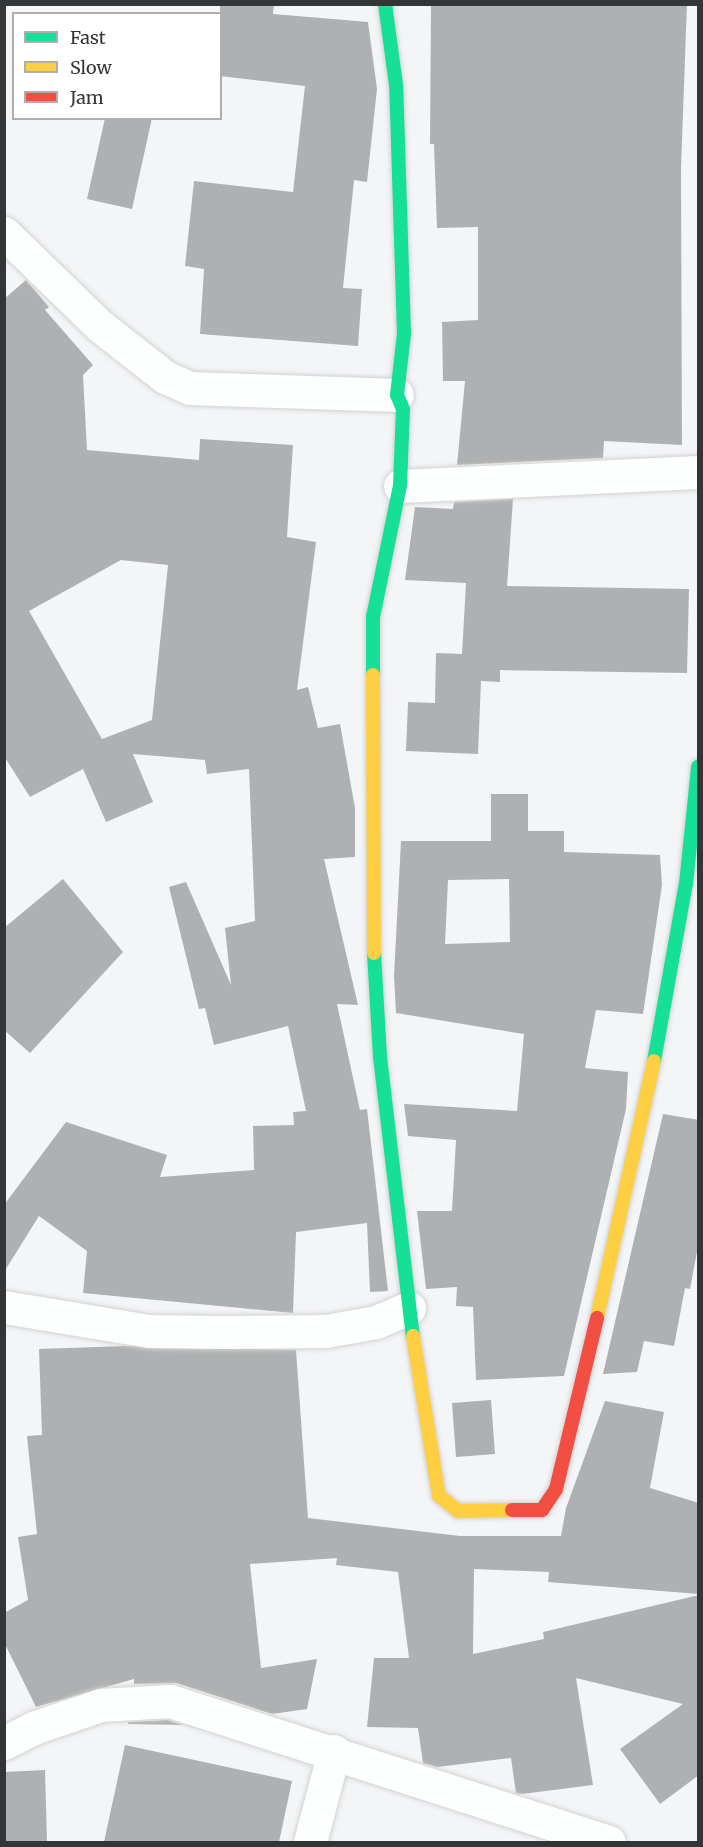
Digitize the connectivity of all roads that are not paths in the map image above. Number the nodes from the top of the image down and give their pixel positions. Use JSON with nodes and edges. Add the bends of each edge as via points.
{"nodes":[{"id":1,"x":385,"y":4,"type":"edge"},
{"id":2,"x":4,"y":233,"type":"edge"},
{"id":3,"x":397,"y":395,"type":"junction"},
{"id":4,"x":699,"y":472,"type":"edge"},
{"id":5,"x":400,"y":486,"type":"junction"},
{"id":6,"x":699,"y":767,"type":"edge"},
{"id":7,"x":4,"y":1307,"type":"edge"},
{"id":8,"x":409,"y":1308,"type":"junction"},
{"id":9,"x":4,"y":1743,"type":"edge"},
{"id":10,"x":334,"y":1751,"type":"junction"},
{"id":11,"x":310,"y":1842,"type":"edge"},
{"id":12,"x":609,"y":1842,"type":"edge"}],
"edges":[{"from":1,"to":3,"type":"street","via":[[396,85],[404,334]]},
{"from":2,"to":3,"type":"street","via":[[100,326],[165,377],[190,388]]},
{"from":3,"to":5,"type":"street","via":[[403,409]]},
{"from":4,"to":5,"type":"street"},
{"from":5,"to":8,"type":"street","via":[[373,617],[374,944],[380,1058]]},
{"from":6,"to":8,"type":"street","via":[[686,884],[639,1143],[564,1464],[550,1502],[542,1510],[458,1511],[439,1496]]},
{"from":7,"to":8,"type":"street","via":[[149,1331],[222,1332],[326,1331],[376,1322]]},
{"from":9,"to":10,"type":"street","via":[[33,1728],[101,1705],[170,1701]]},
{"from":10,"to":11,"type":"street"},
{"from":10,"to":12,"type":"street","via":[[531,1820]]}]}
